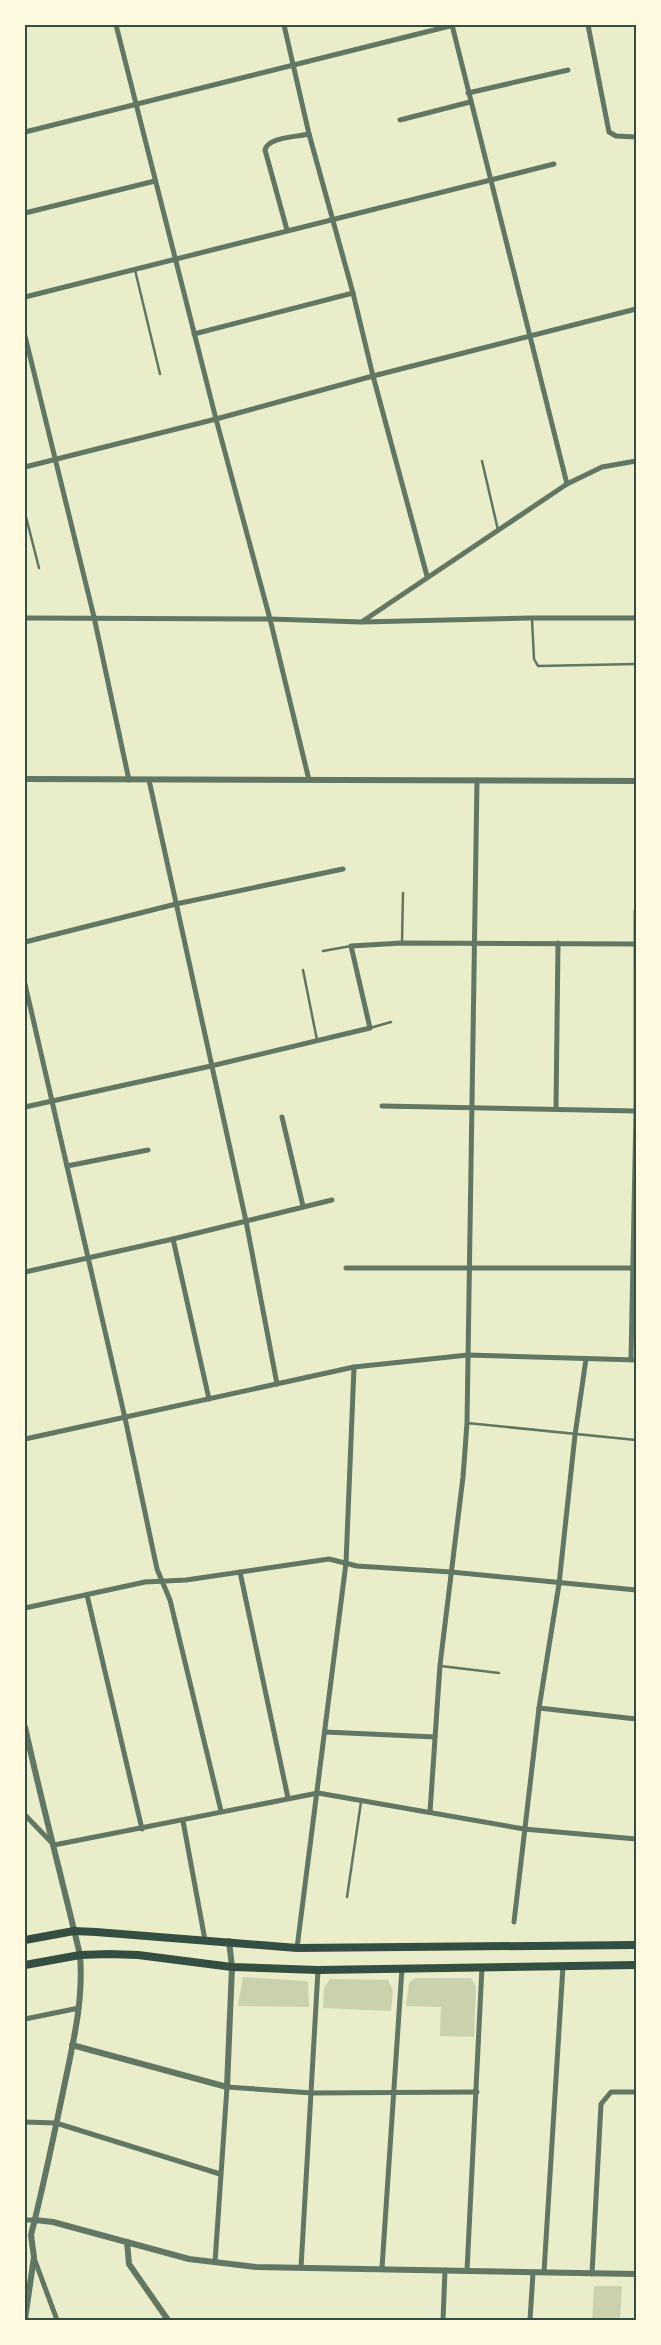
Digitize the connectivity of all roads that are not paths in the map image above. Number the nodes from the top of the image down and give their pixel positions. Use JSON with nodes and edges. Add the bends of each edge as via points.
{"nodes":[{"id":1,"x":116,"y":25,"type":"edge"},
{"id":2,"x":284,"y":25,"type":"edge"},
{"id":3,"x":453,"y":25,"type":"edge"},
{"id":4,"x":588,"y":25,"type":"edge"},
{"id":5,"x":294,"y":65,"type":"junction"},
{"id":6,"x":568,"y":70,"type":"dead end"},
{"id":7,"x":468,"y":93,"type":"junction"},
{"id":8,"x":470,"y":102,"type":"junction"},
{"id":9,"x":136,"y":104,"type":"junction"},
{"id":10,"x":400,"y":120,"type":"dead end"},
{"id":11,"x":25,"y":132,"type":"edge"},
{"id":12,"x":309,"y":134,"type":"junction"},
{"id":13,"x":636,"y":137,"type":"edge"},
{"id":14,"x":554,"y":164,"type":"dead end"},
{"id":15,"x":490,"y":179,"type":"junction"},
{"id":16,"x":155,"y":181,"type":"junction"},
{"id":17,"x":25,"y":213,"type":"edge"},
{"id":18,"x":333,"y":219,"type":"junction"},
{"id":19,"x":287,"y":230,"type":"junction"},
{"id":20,"x":175,"y":258,"type":"junction"},
{"id":21,"x":135,"y":269,"type":"junction"},
{"id":22,"x":354,"y":293,"type":"junction"},
{"id":23,"x":25,"y":297,"type":"edge"},
{"id":24,"x":636,"y":309,"type":"edge"},
{"id":25,"x":194,"y":334,"type":"junction"},
{"id":26,"x":25,"y":336,"type":"edge"},
{"id":27,"x":529,"y":337,"type":"junction"},
{"id":28,"x":160,"y":374,"type":"dead end"},
{"id":29,"x":373,"y":376,"type":"junction"},
{"id":30,"x":216,"y":420,"type":"junction"},
{"id":31,"x":56,"y":459,"type":"junction"},
{"id":32,"x":482,"y":461,"type":"dead end"},
{"id":33,"x":636,"y":461,"type":"edge"},
{"id":34,"x":25,"y":467,"type":"edge"},
{"id":35,"x":567,"y":484,"type":"junction"},
{"id":36,"x":25,"y":513,"type":"edge"},
{"id":37,"x":498,"y":531,"type":"junction"},
{"id":38,"x":39,"y":568,"type":"dead end"},
{"id":39,"x":427,"y":576,"type":"junction"},
{"id":40,"x":25,"y":618,"type":"edge"},
{"id":41,"x":94,"y":618,"type":"junction"},
{"id":42,"x":532,"y":618,"type":"junction"},
{"id":43,"x":636,"y":618,"type":"edge"},
{"id":44,"x":270,"y":619,"type":"junction"},
{"id":45,"x":362,"y":622,"type":"junction"},
{"id":46,"x":636,"y":664,"type":"edge"},
{"id":47,"x":25,"y":779,"type":"edge"},
{"id":48,"x":129,"y":780,"type":"junction"},
{"id":49,"x":149,"y":780,"type":"junction"},
{"id":50,"x":310,"y":780,"type":"junction"},
{"id":51,"x":478,"y":780,"type":"junction"},
{"id":52,"x":636,"y":781,"type":"edge"},
{"id":53,"x":343,"y":869,"type":"dead end"},
{"id":54,"x":403,"y":893,"type":"dead end"},
{"id":55,"x":176,"y":904,"type":"junction"},
{"id":56,"x":636,"y":911,"type":"edge"},
{"id":57,"x":25,"y":942,"type":"edge"},
{"id":58,"x":402,"y":943,"type":"junction"},
{"id":59,"x":558,"y":943,"type":"junction"},
{"id":60,"x":474,"y":944,"type":"junction"},
{"id":61,"x":636,"y":944,"type":"edge"},
{"id":62,"x":351,"y":946,"type":"junction"},
{"id":63,"x":323,"y":951,"type":"dead end"},
{"id":64,"x":303,"y":970,"type":"dead end"},
{"id":65,"x":25,"y":984,"type":"edge"},
{"id":66,"x":391,"y":1022,"type":"dead end"},
{"id":67,"x":370,"y":1028,"type":"junction"},
{"id":68,"x":317,"y":1041,"type":"junction"},
{"id":69,"x":211,"y":1066,"type":"junction"},
{"id":70,"x":53,"y":1100,"type":"junction"},
{"id":71,"x":382,"y":1106,"type":"dead end"},
{"id":72,"x":25,"y":1107,"type":"edge"},
{"id":73,"x":472,"y":1107,"type":"junction"},
{"id":74,"x":556,"y":1108,"type":"junction"},
{"id":75,"x":636,"y":1111,"type":"edge"},
{"id":76,"x":282,"y":1117,"type":"dead end"},
{"id":77,"x":148,"y":1150,"type":"dead end"},
{"id":78,"x":67,"y":1166,"type":"junction"},
{"id":79,"x":332,"y":1200,"type":"dead end"},
{"id":80,"x":304,"y":1206,"type":"junction"},
{"id":81,"x":246,"y":1222,"type":"junction"},
{"id":82,"x":173,"y":1239,"type":"junction"},
{"id":83,"x":87,"y":1258,"type":"junction"},
{"id":84,"x":346,"y":1268,"type":"dead end"},
{"id":85,"x":470,"y":1268,"type":"junction"},
{"id":86,"x":634,"y":1268,"type":"edge"},
{"id":87,"x":25,"y":1272,"type":"edge"},
{"id":88,"x":468,"y":1355,"type":"junction"},
{"id":89,"x":586,"y":1359,"type":"junction"},
{"id":90,"x":634,"y":1360,"type":"edge"},
{"id":91,"x":354,"y":1367,"type":"junction"},
{"id":92,"x":277,"y":1384,"type":"junction"},
{"id":93,"x":209,"y":1399,"type":"junction"},
{"id":94,"x":125,"y":1418,"type":"junction"},
{"id":95,"x":467,"y":1423,"type":"junction"},
{"id":96,"x":575,"y":1435,"type":"junction"},
{"id":97,"x":25,"y":1439,"type":"edge"},
{"id":98,"x":636,"y":1440,"type":"edge"},
{"id":99,"x":346,"y":1563,"type":"junction"},
{"id":100,"x":240,"y":1572,"type":"junction"},
{"id":101,"x":452,"y":1572,"type":"junction"},
{"id":102,"x":164,"y":1581,"type":"junction"},
{"id":103,"x":559,"y":1584,"type":"junction"},
{"id":104,"x":636,"y":1590,"type":"edge"},
{"id":105,"x":87,"y":1595,"type":"junction"},
{"id":106,"x":25,"y":1608,"type":"edge"},
{"id":107,"x":440,"y":1665,"type":"junction"},
{"id":108,"x":499,"y":1673,"type":"dead end"},
{"id":109,"x":539,"y":1708,"type":"junction"},
{"id":110,"x":636,"y":1718,"type":"edge"},
{"id":111,"x":25,"y":1727,"type":"edge"},
{"id":112,"x":325,"y":1732,"type":"junction"},
{"id":113,"x":435,"y":1737,"type":"junction"},
{"id":114,"x":318,"y":1794,"type":"junction"},
{"id":115,"x":288,"y":1798,"type":"junction"},
{"id":116,"x":361,"y":1802,"type":"junction"},
{"id":117,"x":221,"y":1811,"type":"junction"},
{"id":118,"x":430,"y":1812,"type":"junction"},
{"id":119,"x":25,"y":1816,"type":"edge"},
{"id":120,"x":183,"y":1821,"type":"junction"},
{"id":121,"x":142,"y":1829,"type":"junction"},
{"id":122,"x":524,"y":1829,"type":"junction"},
{"id":123,"x":636,"y":1839,"type":"edge"},
{"id":124,"x":54,"y":1846,"type":"junction"},
{"id":125,"x":347,"y":1896,"type":"dead end"},
{"id":126,"x":514,"y":1922,"type":"dead end"},
{"id":127,"x":74,"y":1931,"type":"junction"},
{"id":128,"x":25,"y":1940,"type":"edge"},
{"id":129,"x":205,"y":1940,"type":"junction"},
{"id":130,"x":229,"y":1941,"type":"junction"},
{"id":131,"x":636,"y":1945,"type":"edge"},
{"id":132,"x":297,"y":1948,"type":"junction"},
{"id":133,"x":80,"y":1955,"type":"junction"},
{"id":134,"x":25,"y":1965,"type":"edge"},
{"id":135,"x":636,"y":1965,"type":"edge"},
{"id":136,"x":563,"y":1966,"type":"junction"},
{"id":137,"x":232,"y":1967,"type":"junction"},
{"id":138,"x":482,"y":1967,"type":"junction"},
{"id":139,"x":402,"y":1968,"type":"junction"},
{"id":140,"x":318,"y":1970,"type":"junction"},
{"id":141,"x":79,"y":2008,"type":"junction"},
{"id":142,"x":25,"y":2019,"type":"edge"},
{"id":143,"x":72,"y":2045,"type":"junction"},
{"id":144,"x":227,"y":2088,"type":"junction"},
{"id":145,"x":477,"y":2092,"type":"junction"},
{"id":146,"x":636,"y":2092,"type":"edge"},
{"id":147,"x":312,"y":2093,"type":"junction"},
{"id":148,"x":394,"y":2093,"type":"junction"},
{"id":149,"x":25,"y":2122,"type":"edge"},
{"id":150,"x":56,"y":2123,"type":"junction"},
{"id":151,"x":220,"y":2174,"type":"junction"},
{"id":152,"x":25,"y":2220,"type":"edge"},
{"id":153,"x":35,"y":2220,"type":"junction"},
{"id":154,"x":127,"y":2242,"type":"junction"},
{"id":155,"x":34,"y":2258,"type":"junction"},
{"id":156,"x":215,"y":2262,"type":"junction"},
{"id":157,"x":301,"y":2268,"type":"junction"},
{"id":158,"x":382,"y":2268,"type":"junction"},
{"id":159,"x":446,"y":2270,"type":"junction"},
{"id":160,"x":466,"y":2271,"type":"junction"},
{"id":161,"x":544,"y":2272,"type":"junction"},
{"id":162,"x":533,"y":2273,"type":"junction"},
{"id":163,"x":592,"y":2274,"type":"junction"},
{"id":164,"x":636,"y":2274,"type":"edge"},
{"id":165,"x":25,"y":2319,"type":"edge"},
{"id":166,"x":57,"y":2320,"type":"edge"},
{"id":167,"x":168,"y":2320,"type":"edge"},
{"id":168,"x":443,"y":2320,"type":"edge"},
{"id":169,"x":530,"y":2320,"type":"edge"}],
"edges":[{"from":1,"to":9,"type":"street"},
{"from":2,"to":5,"type":"street"},
{"from":3,"to":5,"type":"street"},
{"from":3,"to":7,"type":"street"},
{"from":4,"to":13,"type":"street","via":[[609,132],[616,136]]},
{"from":5,"to":9,"type":"street"},
{"from":5,"to":12,"type":"street"},
{"from":6,"to":7,"type":"street"},
{"from":7,"to":8,"type":"street"},
{"from":8,"to":10,"type":"street"},
{"from":8,"to":15,"type":"street"},
{"from":9,"to":11,"type":"street"},
{"from":9,"to":16,"type":"street"},
{"from":12,"to":18,"type":"street"},
{"from":12,"to":19,"type":"street","via":[[272,142],[265,150]]},
{"from":14,"to":15,"type":"street"},
{"from":15,"to":18,"type":"street"},
{"from":15,"to":27,"type":"street"},
{"from":16,"to":17,"type":"street"},
{"from":16,"to":20,"type":"street"},
{"from":18,"to":19,"type":"street"},
{"from":18,"to":22,"type":"street"},
{"from":19,"to":20,"type":"street"},
{"from":20,"to":21,"type":"street"},
{"from":20,"to":25,"type":"street"},
{"from":21,"to":23,"type":"street"},
{"from":21,"to":28,"type":"lane"},
{"from":22,"to":25,"type":"street"},
{"from":22,"to":29,"type":"street"},
{"from":24,"to":27,"type":"street"},
{"from":25,"to":30,"type":"street"},
{"from":26,"to":31,"type":"street"},
{"from":27,"to":29,"type":"street"},
{"from":27,"to":35,"type":"street"},
{"from":29,"to":30,"type":"street"},
{"from":29,"to":39,"type":"street"},
{"from":30,"to":31,"type":"street"},
{"from":30,"to":44,"type":"street"},
{"from":31,"to":34,"type":"street"},
{"from":31,"to":41,"type":"street"},
{"from":32,"to":37,"type":"lane"},
{"from":33,"to":35,"type":"street","via":[[602,467]]},
{"from":35,"to":37,"type":"street"},
{"from":36,"to":38,"type":"lane"},
{"from":37,"to":39,"type":"street"},
{"from":39,"to":45,"type":"street"},
{"from":40,"to":41,"type":"street"},
{"from":41,"to":44,"type":"street"},
{"from":41,"to":48,"type":"street"},
{"from":42,"to":43,"type":"street"},
{"from":42,"to":45,"type":"street"},
{"from":42,"to":46,"type":"lane","via":[[534,659],[538,666]]},
{"from":44,"to":45,"type":"street"},
{"from":44,"to":50,"type":"street"},
{"from":47,"to":48,"type":"street"},
{"from":48,"to":49,"type":"street"},
{"from":49,"to":50,"type":"street"},
{"from":49,"to":55,"type":"street"},
{"from":50,"to":51,"type":"street"},
{"from":51,"to":52,"type":"street"},
{"from":51,"to":60,"type":"street"},
{"from":53,"to":55,"type":"street"},
{"from":54,"to":58,"type":"lane"},
{"from":55,"to":57,"type":"street"},
{"from":55,"to":69,"type":"street"},
{"from":56,"to":61,"type":"street"},
{"from":58,"to":60,"type":"street"},
{"from":58,"to":62,"type":"street"},
{"from":59,"to":60,"type":"street"},
{"from":59,"to":61,"type":"street"},
{"from":59,"to":74,"type":"street"},
{"from":60,"to":73,"type":"street"},
{"from":61,"to":75,"type":"street"},
{"from":62,"to":63,"type":"lane"},
{"from":62,"to":67,"type":"street"},
{"from":64,"to":68,"type":"lane"},
{"from":65,"to":70,"type":"street"},
{"from":66,"to":67,"type":"lane"},
{"from":67,"to":68,"type":"street"},
{"from":68,"to":69,"type":"street"},
{"from":69,"to":70,"type":"street"},
{"from":69,"to":81,"type":"street"},
{"from":70,"to":72,"type":"street"},
{"from":70,"to":78,"type":"street"},
{"from":71,"to":73,"type":"street"},
{"from":73,"to":74,"type":"street"},
{"from":73,"to":85,"type":"street"},
{"from":74,"to":75,"type":"street"},
{"from":75,"to":86,"type":"street"},
{"from":76,"to":80,"type":"street"},
{"from":77,"to":78,"type":"street"},
{"from":78,"to":83,"type":"street"},
{"from":79,"to":80,"type":"street"},
{"from":80,"to":81,"type":"street"},
{"from":81,"to":82,"type":"street"},
{"from":81,"to":92,"type":"street"},
{"from":82,"to":83,"type":"street"},
{"from":82,"to":93,"type":"street"},
{"from":83,"to":87,"type":"street"},
{"from":83,"to":94,"type":"street"},
{"from":84,"to":85,"type":"street"},
{"from":85,"to":86,"type":"street"},
{"from":85,"to":88,"type":"street"},
{"from":86,"to":90,"type":"street"},
{"from":88,"to":89,"type":"street"},
{"from":88,"to":91,"type":"street"},
{"from":88,"to":95,"type":"street"},
{"from":89,"to":90,"type":"street"},
{"from":89,"to":96,"type":"street"},
{"from":91,"to":92,"type":"street"},
{"from":91,"to":99,"type":"street"},
{"from":92,"to":93,"type":"street"},
{"from":93,"to":94,"type":"street"},
{"from":94,"to":97,"type":"street"},
{"from":94,"to":102,"type":"street","via":[[157,1569]]},
{"from":95,"to":96,"type":"lane"},
{"from":95,"to":101,"type":"street"},
{"from":96,"to":98,"type":"lane"},
{"from":96,"to":103,"type":"street"},
{"from":99,"to":100,"type":"street","via":[[330,1559]]},
{"from":99,"to":101,"type":"street"},
{"from":99,"to":112,"type":"street"},
{"from":100,"to":102,"type":"street"},
{"from":100,"to":115,"type":"street"},
{"from":101,"to":103,"type":"street"},
{"from":101,"to":107,"type":"street"},
{"from":102,"to":105,"type":"street","via":[[144,1582]]},
{"from":102,"to":117,"type":"street"},
{"from":103,"to":104,"type":"street"},
{"from":103,"to":109,"type":"street"},
{"from":105,"to":106,"type":"street"},
{"from":105,"to":121,"type":"street"},
{"from":107,"to":108,"type":"lane"},
{"from":107,"to":113,"type":"street"},
{"from":109,"to":110,"type":"street"},
{"from":109,"to":122,"type":"street"},
{"from":111,"to":124,"type":"street"},
{"from":112,"to":113,"type":"street"},
{"from":112,"to":114,"type":"street"},
{"from":113,"to":118,"type":"street"},
{"from":114,"to":115,"type":"street"},
{"from":114,"to":116,"type":"street"},
{"from":114,"to":132,"type":"street"},
{"from":115,"to":117,"type":"street"},
{"from":116,"to":118,"type":"street"},
{"from":116,"to":125,"type":"lane"},
{"from":117,"to":120,"type":"street"},
{"from":118,"to":122,"type":"street"},
{"from":119,"to":124,"type":"street"},
{"from":120,"to":121,"type":"street"},
{"from":120,"to":129,"type":"street"},
{"from":121,"to":124,"type":"street"},
{"from":122,"to":123,"type":"street"},
{"from":122,"to":126,"type":"street"},
{"from":124,"to":127,"type":"street"},
{"from":127,"to":128,"type":"main road"},
{"from":127,"to":129,"type":"main road"},
{"from":127,"to":133,"type":"street"},
{"from":129,"to":130,"type":"main road"},
{"from":130,"to":132,"type":"main road"},
{"from":130,"to":137,"type":"street"},
{"from":131,"to":132,"type":"main road"},
{"from":133,"to":134,"type":"main road"},
{"from":133,"to":137,"type":"main road","via":[[138,1955]]},
{"from":133,"to":141,"type":"street"},
{"from":135,"to":136,"type":"main road"},
{"from":136,"to":138,"type":"main road"},
{"from":136,"to":161,"type":"street"},
{"from":137,"to":140,"type":"main road"},
{"from":137,"to":144,"type":"street"},
{"from":138,"to":139,"type":"main road"},
{"from":138,"to":145,"type":"street"},
{"from":139,"to":140,"type":"main road"},
{"from":139,"to":148,"type":"street"},
{"from":140,"to":147,"type":"street"},
{"from":141,"to":142,"type":"street"},
{"from":141,"to":143,"type":"street"},
{"from":143,"to":144,"type":"street"},
{"from":143,"to":150,"type":"street"},
{"from":144,"to":147,"type":"street"},
{"from":144,"to":151,"type":"street"},
{"from":145,"to":148,"type":"street"},
{"from":145,"to":160,"type":"street"},
{"from":146,"to":163,"type":"street","via":[[612,2092],[601,2104]]},
{"from":147,"to":148,"type":"street"},
{"from":147,"to":157,"type":"street"},
{"from":148,"to":158,"type":"street"},
{"from":149,"to":150,"type":"street"},
{"from":150,"to":151,"type":"street"},
{"from":150,"to":153,"type":"street"},
{"from":151,"to":156,"type":"street"},
{"from":152,"to":153,"type":"street"},
{"from":153,"to":154,"type":"street"},
{"from":153,"to":155,"type":"street","via":[[31,2243]]},
{"from":154,"to":156,"type":"street","via":[[189,2259]]},
{"from":154,"to":167,"type":"street","via":[[129,2264]]},
{"from":155,"to":165,"type":"street"},
{"from":155,"to":166,"type":"street"},
{"from":156,"to":157,"type":"street"},
{"from":157,"to":158,"type":"street"},
{"from":158,"to":159,"type":"street"},
{"from":159,"to":160,"type":"street"},
{"from":159,"to":168,"type":"street"},
{"from":160,"to":162,"type":"street"},
{"from":161,"to":162,"type":"street"},
{"from":161,"to":163,"type":"street"},
{"from":162,"to":169,"type":"street"},
{"from":163,"to":164,"type":"street"}]}
